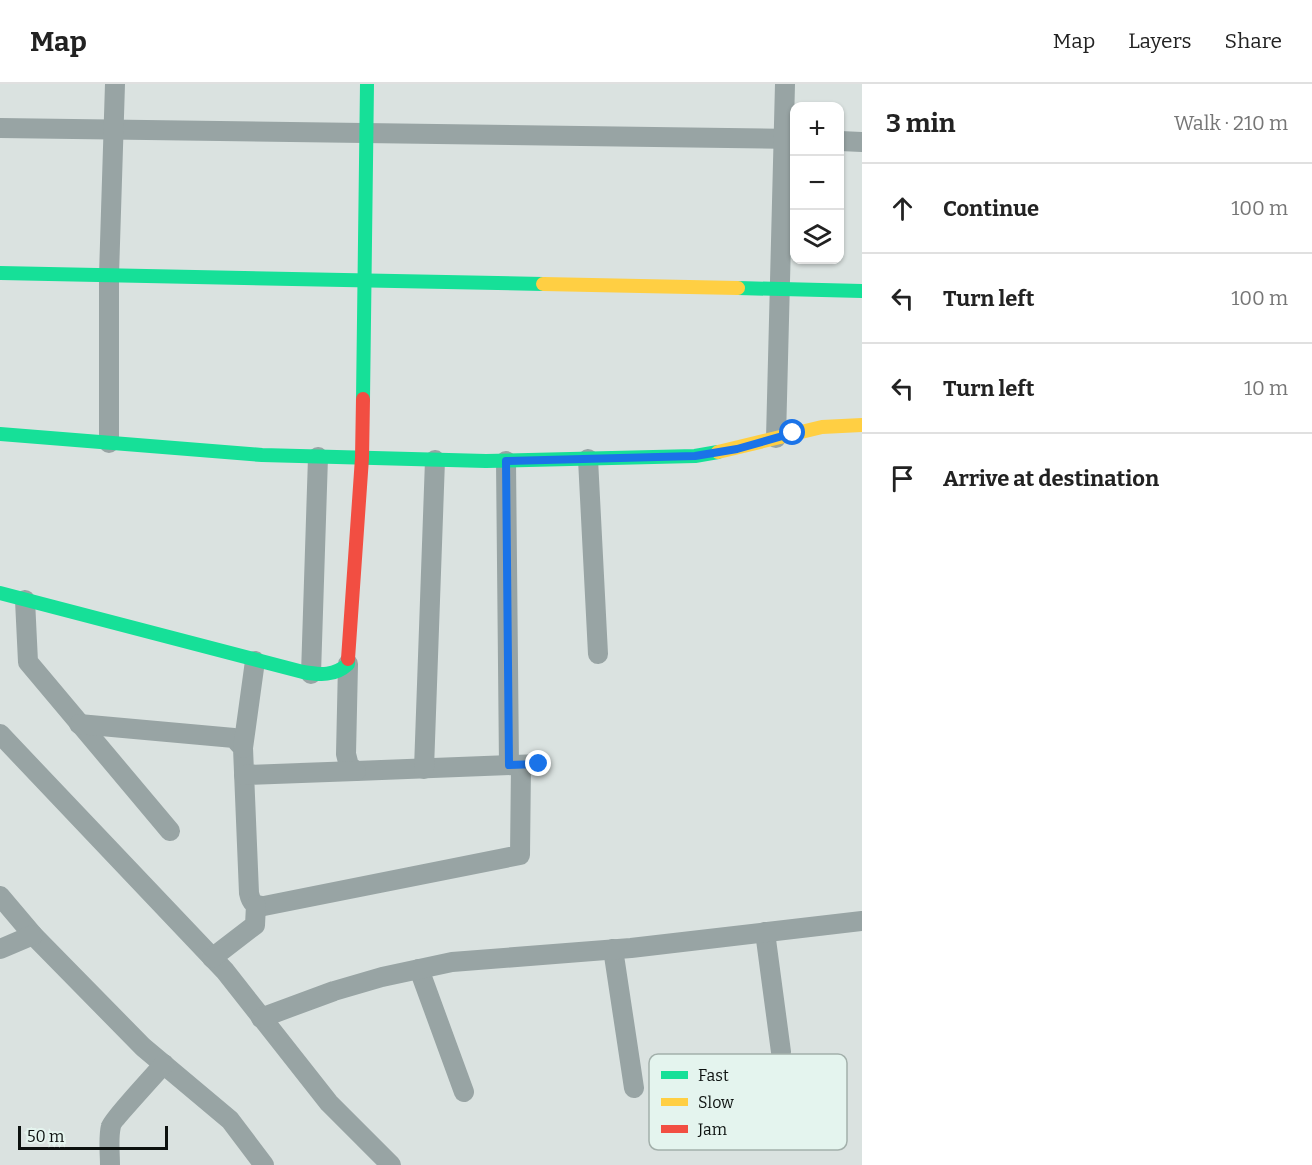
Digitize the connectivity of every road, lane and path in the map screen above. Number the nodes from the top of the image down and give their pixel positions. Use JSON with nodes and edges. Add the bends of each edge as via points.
{"nodes":[{"id":1,"x":115,"y":84,"type":"edge"},
{"id":2,"x":367,"y":84,"type":"edge"},
{"id":3,"x":785,"y":84,"type":"edge"},
{"id":4,"x":0,"y":128,"type":"edge"},
{"id":5,"x":113,"y":130,"type":"junction"},
{"id":6,"x":367,"y":134,"type":"junction"},
{"id":7,"x":789,"y":139,"type":"edge"},
{"id":8,"x":844,"y":141,"type":"edge"},
{"id":9,"x":862,"y":142,"type":"edge"},
{"id":10,"x":0,"y":273,"type":"edge"},
{"id":11,"x":109,"y":275,"type":"junction"},
{"id":12,"x":364,"y":281,"type":"junction"},
{"id":13,"x":781,"y":289,"type":"junction"},
{"id":14,"x":862,"y":291,"type":"edge"},
{"id":15,"x":862,"y":424,"type":"edge"},
{"id":16,"x":0,"y":434,"type":"edge"},
{"id":17,"x":776,"y":438,"type":"junction"},
{"id":18,"x":109,"y":443,"type":"junction"},
{"id":19,"x":318,"y":457,"type":"junction"},
{"id":20,"x":362,"y":458,"type":"junction"},
{"id":21,"x":588,"y":459,"type":"junction"},
{"id":22,"x":435,"y":460,"type":"junction"},
{"id":23,"x":506,"y":461,"type":"junction"},
{"id":24,"x":0,"y":593,"type":"edge"},
{"id":25,"x":25,"y":600,"type":"junction"},
{"id":26,"x":598,"y":654,"type":"dead end"},
{"id":27,"x":255,"y":661,"type":"junction"},
{"id":28,"x":348,"y":664,"type":"junction"},
{"id":29,"x":311,"y":674,"type":"junction"},
{"id":30,"x":79,"y":724,"type":"junction"},
{"id":31,"x":0,"y":734,"type":"edge"},
{"id":32,"x":243,"y":748,"type":"junction"},
{"id":33,"x":523,"y":764,"type":"junction"},
{"id":34,"x":424,"y":769,"type":"junction"},
{"id":35,"x":356,"y":771,"type":"junction"},
{"id":36,"x":244,"y":775,"type":"junction"},
{"id":37,"x":170,"y":831,"type":"dead end"},
{"id":38,"x":0,"y":896,"type":"edge"},
{"id":39,"x":256,"y":905,"type":"junction"},
{"id":40,"x":862,"y":921,"type":"edge"},
{"id":41,"x":765,"y":932,"type":"junction"},
{"id":42,"x":33,"y":935,"type":"junction"},
{"id":43,"x":0,"y":949,"type":"edge"},
{"id":44,"x":613,"y":949,"type":"junction"},
{"id":45,"x":213,"y":958,"type":"junction"},
{"id":46,"x":419,"y":969,"type":"junction"},
{"id":47,"x":261,"y":1018,"type":"junction"},
{"id":48,"x":782,"y":1052,"type":"dead end"},
{"id":49,"x":164,"y":1064,"type":"junction"},
{"id":50,"x":634,"y":1088,"type":"dead end"},
{"id":51,"x":464,"y":1092,"type":"dead end"},
{"id":52,"x":111,"y":1165,"type":"edge"},
{"id":53,"x":264,"y":1165,"type":"edge"},
{"id":54,"x":391,"y":1165,"type":"edge"}],
"edges":[{"from":1,"to":5,"type":"street"},
{"from":2,"to":6,"type":"street"},
{"from":3,"to":7,"type":"street"},
{"from":4,"to":5,"type":"street"},
{"from":5,"to":6,"type":"street"},
{"from":5,"to":11,"type":"street"},
{"from":6,"to":7,"type":"street"},
{"from":6,"to":12,"type":"street"},
{"from":7,"to":13,"type":"street"},
{"from":8,"to":9,"type":"street"},
{"from":10,"to":11,"type":"street"},
{"from":11,"to":12,"type":"street"},
{"from":11,"to":18,"type":"street"},
{"from":12,"to":13,"type":"street"},
{"from":12,"to":20,"type":"street"},
{"from":13,"to":14,"type":"street"},
{"from":13,"to":17,"type":"street"},
{"from":15,"to":17,"type":"street","via":[[822,427]]},
{"from":16,"to":18,"type":"street"},
{"from":17,"to":21,"type":"street","via":[[695,456]]},
{"from":18,"to":19,"type":"street"},
{"from":19,"to":20,"type":"street"},
{"from":19,"to":29,"type":"street"},
{"from":20,"to":22,"type":"street"},
{"from":20,"to":28,"type":"street"},
{"from":21,"to":23,"type":"street"},
{"from":21,"to":26,"type":"street"},
{"from":22,"to":23,"type":"street"},
{"from":22,"to":34,"type":"street"},
{"from":23,"to":33,"type":"street"},
{"from":24,"to":25,"type":"street"},
{"from":25,"to":27,"type":"street"},
{"from":25,"to":30,"type":"street","via":[[28,662]]},
{"from":27,"to":29,"type":"street"},
{"from":27,"to":32,"type":"street"},
{"from":28,"to":29,"type":"street","via":[[336,673]]},
{"from":28,"to":35,"type":"street","via":[[346,754],[349,766]]},
{"from":30,"to":32,"type":"street","via":[[234,738]]},
{"from":30,"to":37,"type":"street"},
{"from":31,"to":45,"type":"street"},
{"from":32,"to":36,"type":"street"},
{"from":33,"to":34,"type":"street"},
{"from":33,"to":39,"type":"street","via":[[520,855]]},
{"from":34,"to":35,"type":"street"},
{"from":35,"to":36,"type":"street"},
{"from":36,"to":39,"type":"street","via":[[249,893]]},
{"from":38,"to":42,"type":"street"},
{"from":39,"to":45,"type":"street","via":[[255,925]]},
{"from":40,"to":41,"type":"street"},
{"from":41,"to":44,"type":"street"},
{"from":41,"to":48,"type":"street"},
{"from":42,"to":43,"type":"street"},
{"from":42,"to":49,"type":"street"},
{"from":44,"to":46,"type":"street","via":[[452,962]]},
{"from":44,"to":50,"type":"street"},
{"from":45,"to":47,"type":"street"},
{"from":46,"to":47,"type":"street","via":[[334,991]]},
{"from":46,"to":51,"type":"street"},
{"from":47,"to":54,"type":"street","via":[[329,1103]]},
{"from":49,"to":52,"type":"street","via":[[114,1120]]},
{"from":49,"to":53,"type":"street","via":[[230,1120]]}]}
